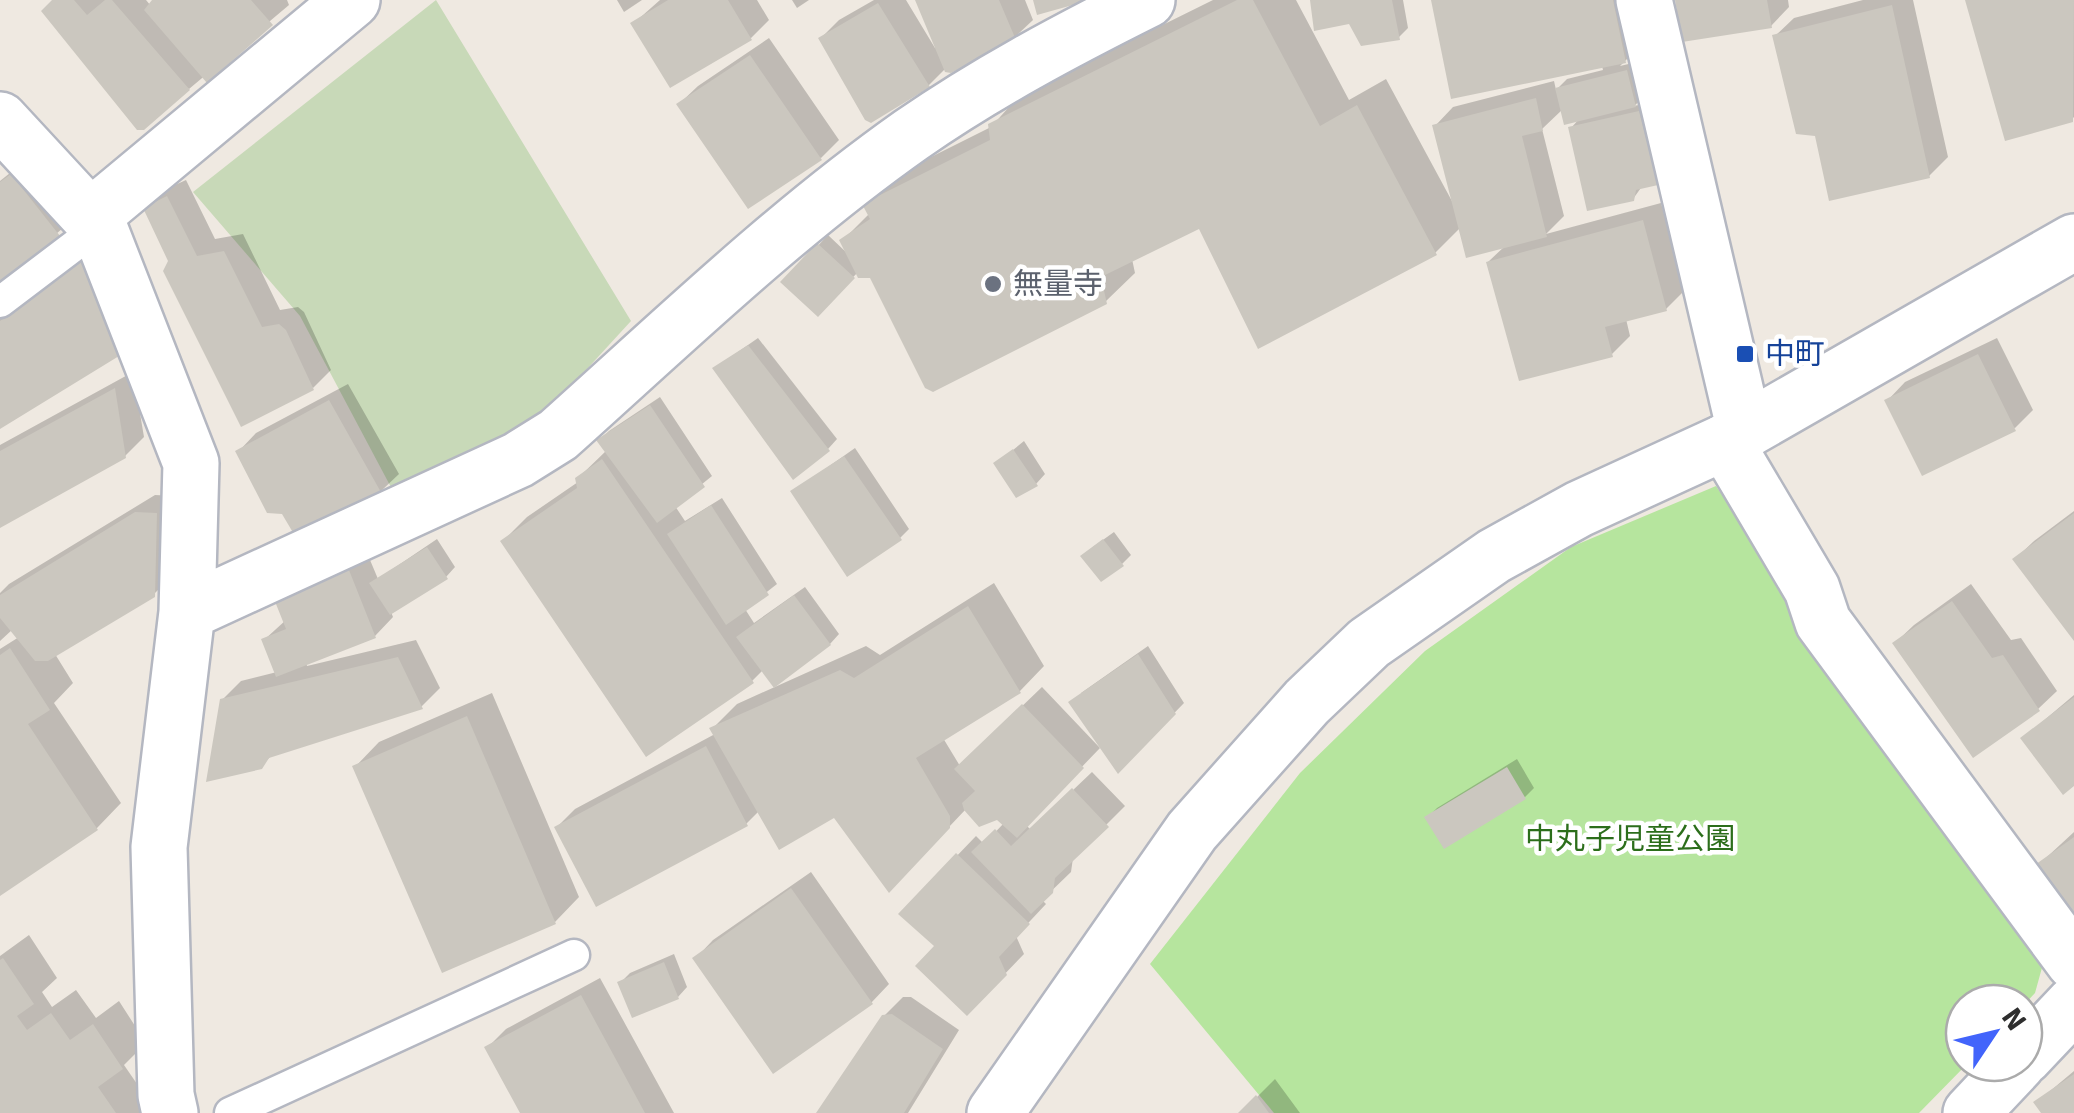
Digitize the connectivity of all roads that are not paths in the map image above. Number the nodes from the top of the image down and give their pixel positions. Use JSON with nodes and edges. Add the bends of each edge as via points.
{"nodes":[{"id":1,"x":352,"y":0,"type":"edge"},
{"id":2,"x":1147,"y":0,"type":"edge"},
{"id":3,"x":1644,"y":0,"type":"edge"},
{"id":4,"x":0,"y":120,"type":"edge"},
{"id":5,"x":95,"y":222,"type":"junction"},
{"id":6,"x":2074,"y":242,"type":"edge"},
{"id":7,"x":0,"y":302,"type":"edge"},
{"id":8,"x":1735,"y":437,"type":"junction"},
{"id":9,"x":188,"y":612,"type":"junction"},
{"id":10,"x":574,"y":954,"type":"dead end"},
{"id":11,"x":2074,"y":962,"type":"edge"},
{"id":12,"x":2074,"y":1004,"type":"edge"},
{"id":13,"x":2044,"y":1036,"type":"edge"},
{"id":14,"x":1999,"y":1083,"type":"edge"},
{"id":15,"x":170,"y":1113,"type":"edge"},
{"id":16,"x":230,"y":1113,"type":"edge"},
{"id":17,"x":996,"y":1113,"type":"edge"},
{"id":18,"x":1971,"y":1113,"type":"edge"}],
"edges":[{"from":1,"to":5,"type":"street"},
{"from":2,"to":9,"type":"street","via":[[1037,55],[897,145],[822,201],[558,434],[518,460]]},
{"from":3,"to":8,"type":"street"},
{"from":4,"to":5,"type":"street"},
{"from":5,"to":7,"type":"lane"},
{"from":5,"to":9,"type":"street","via":[[191,463]]},
{"from":6,"to":8,"type":"street"},
{"from":8,"to":11,"type":"street","via":[[1823,622]]},
{"from":8,"to":17,"type":"street","via":[[1511,547],[1369,643],[1306,702],[1192,831]]},
{"from":9,"to":15,"type":"street","via":[[159,847]]},
{"from":10,"to":16,"type":"lane"},
{"from":12,"to":13,"type":"street"},
{"from":14,"to":18,"type":"street"}]}
